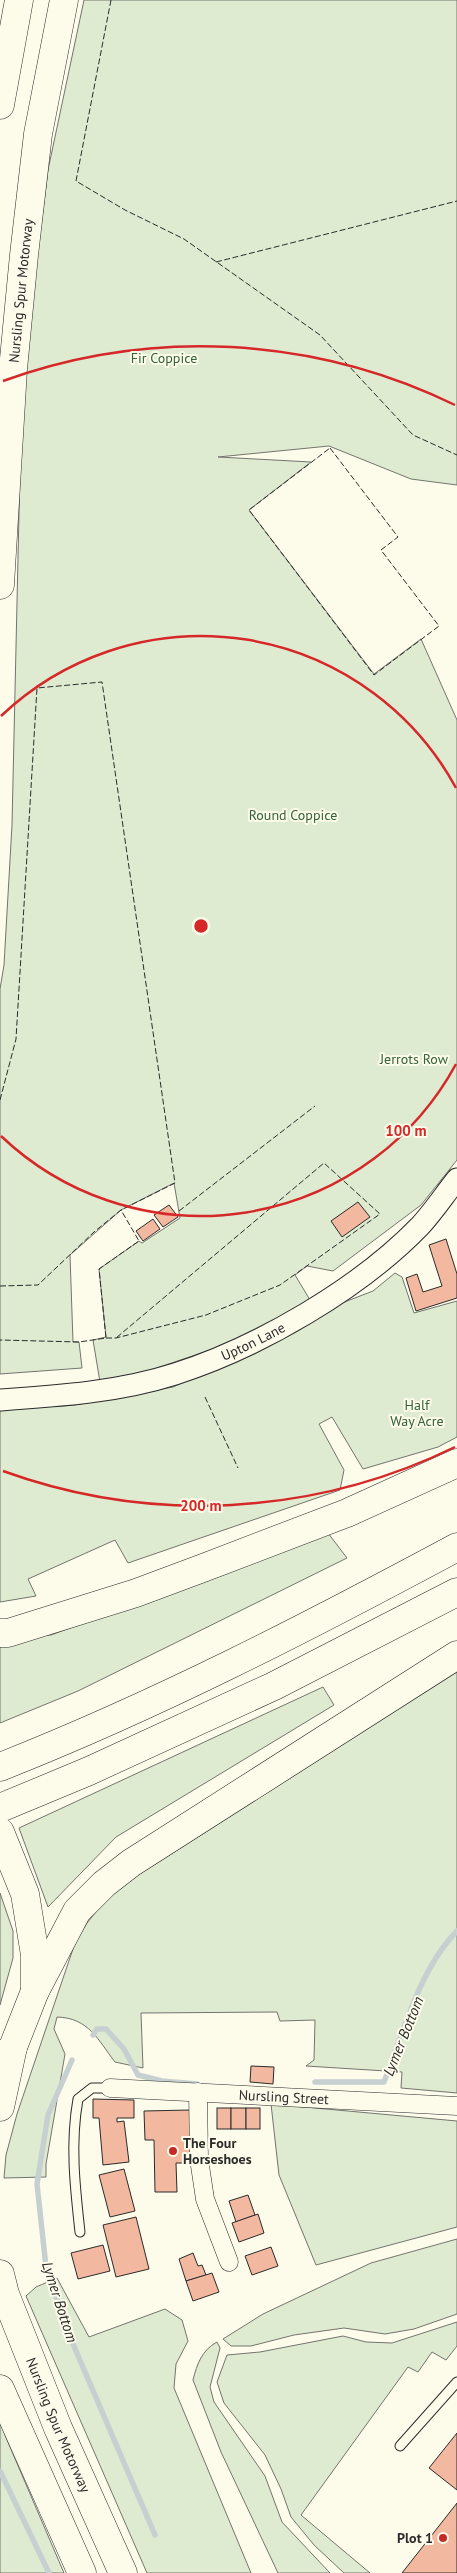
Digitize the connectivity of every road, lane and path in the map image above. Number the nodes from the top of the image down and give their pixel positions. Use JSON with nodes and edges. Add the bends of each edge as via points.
{"nodes":[{"id":1,"x":19,"y":0,"type":"edge"},
{"id":2,"x":64,"y":0,"type":"edge"},
{"id":3,"x":0,"y":105,"type":"edge"},
{"id":4,"x":0,"y":585,"type":"edge"},
{"id":5,"x":457,"y":1179,"type":"edge"},
{"id":6,"x":0,"y":1400,"type":"edge"},
{"id":7,"x":457,"y":1464,"type":"edge"},
{"id":8,"x":457,"y":1547,"type":"edge"},
{"id":9,"x":457,"y":1592,"type":"edge"},
{"id":10,"x":0,"y":1633,"type":"edge"},
{"id":11,"x":457,"y":1655,"type":"edge"},
{"id":12,"x":0,"y":1767,"type":"edge"},
{"id":13,"x":0,"y":1808,"type":"edge"},
{"id":14,"x":0,"y":1832,"type":"edge"},
{"id":15,"x":35,"y":1991,"type":"junction"},
{"id":16,"x":6,"y":2054,"type":"edge"},
{"id":17,"x":110,"y":2088,"type":"joint"},
{"id":18,"x":198,"y":2092,"type":"junction"},
{"id":19,"x":457,"y":2106,"type":"edge"},
{"id":20,"x":0,"y":2108,"type":"edge"},
{"id":21,"x":80,"y":2232,"type":"dead end"},
{"id":22,"x":229,"y":2262,"type":"dead end"},
{"id":23,"x":0,"y":2274,"type":"edge"},
{"id":24,"x":457,"y":2382,"type":"edge"},
{"id":25,"x":0,"y":2389,"type":"edge"},
{"id":26,"x":400,"y":2446,"type":"dead end"},
{"id":27,"x":82,"y":2573,"type":"edge"},
{"id":28,"x":122,"y":2573,"type":"edge"}],
"edges":[{"from":1,"to":3,"type":"highway"},
{"from":2,"to":4,"type":"highway","name":"Nursling Spur Motorway","via":[[38,134],[24,255],[12,369]]},
{"from":5,"to":6,"type":"street","name":"Upton Lane","via":[[420,1226],[371,1269],[300,1317],[239,1348],[175,1374],[97,1392]]},
{"from":7,"to":10,"type":"highway","via":[[348,1513],[136,1593]]},
{"from":8,"to":12,"type":"highway","via":[[296,1632],[65,1742]]},
{"from":9,"to":13,"type":"highway","via":[[274,1686]]},
{"from":11,"to":15,"type":"highway","via":[[131,1863],[104,1884],[77,1911]]},
{"from":14,"to":15,"type":"highway","via":[[25,1894],[31,1919]]},
{"from":15,"to":16,"type":"highway"},
{"from":16,"to":20,"type":"highway"},
{"from":17,"to":18,"type":"street","name":"Nursling Street"},
{"from":17,"to":21,"type":"lane","via":[[92,2088],[78,2099],[74,2120],[73,2174]]},
{"from":18,"to":19,"type":"street","name":"Nursling Street"},
{"from":18,"to":22,"type":"street","via":[[198,2159],[205,2199]]},
{"from":23,"to":28,"type":"highway","name":"Nursling Spur Motorway","via":[[58,2428]]},
{"from":24,"to":26,"type":"lane"},
{"from":25,"to":27,"type":"highway"}]}
